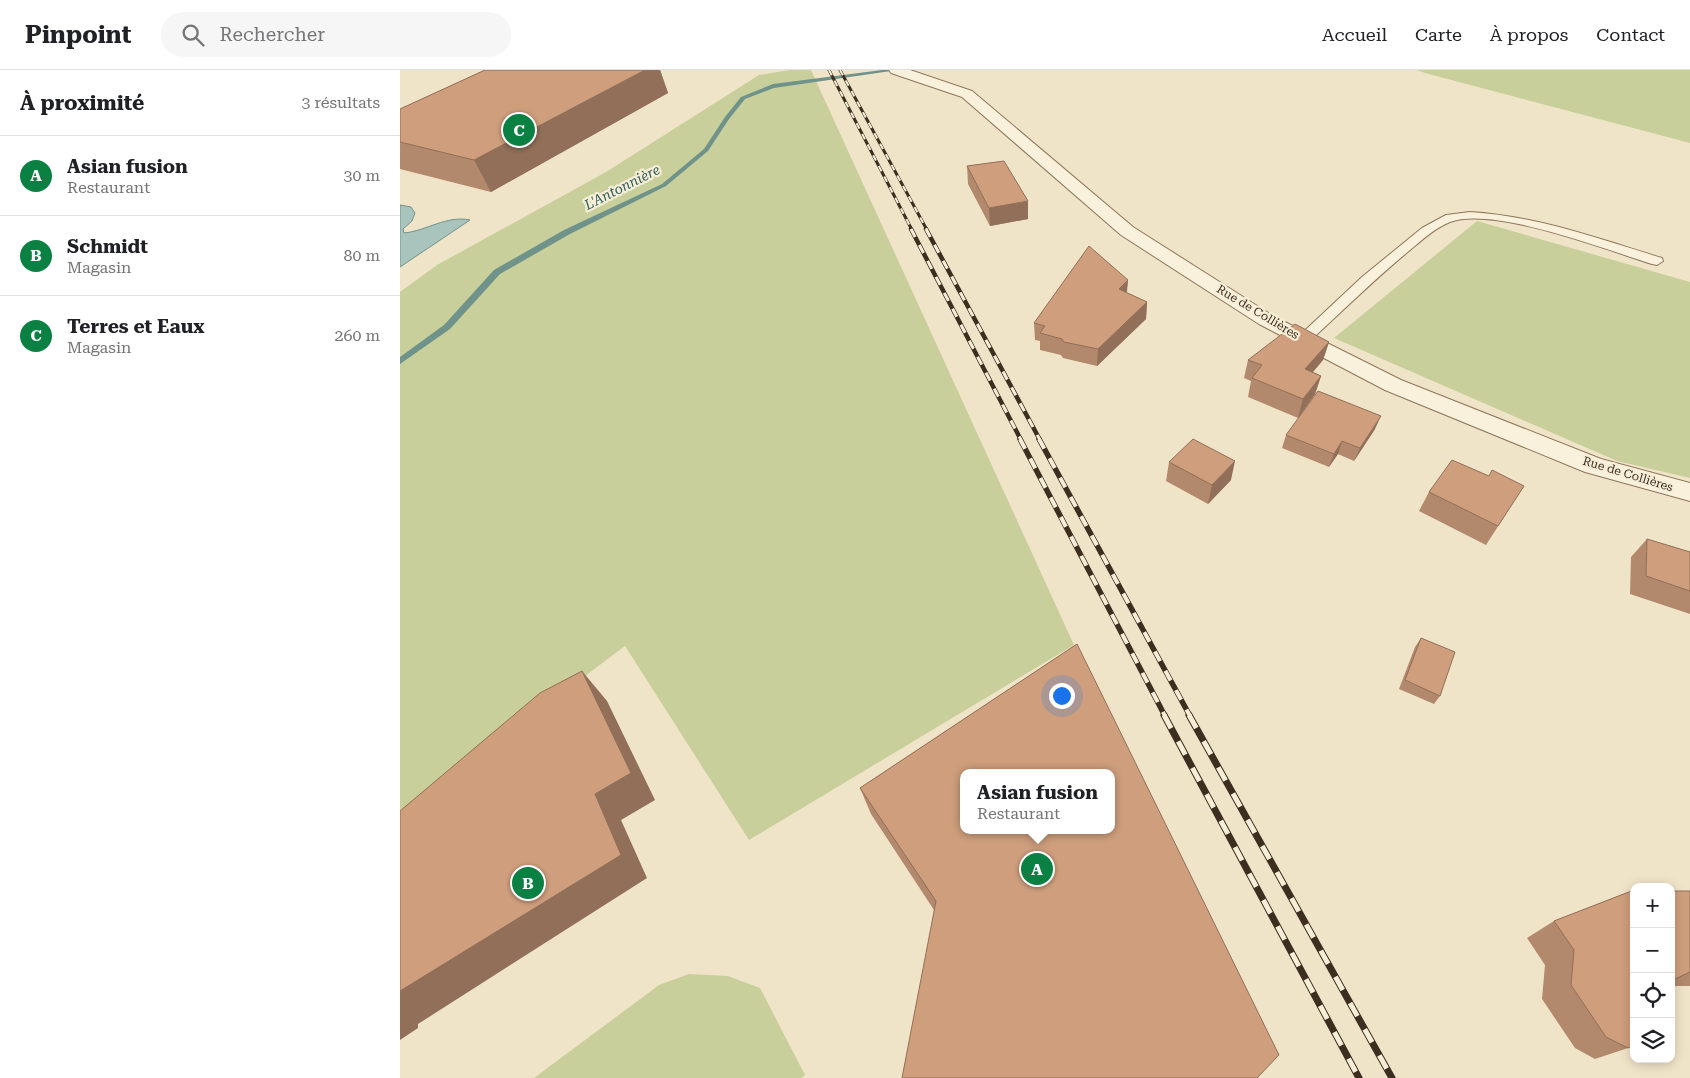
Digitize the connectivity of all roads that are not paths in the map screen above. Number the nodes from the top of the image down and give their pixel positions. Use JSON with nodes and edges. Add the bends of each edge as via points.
{"nodes":[{"id":1,"x":901,"y":72,"type":"edge"},
{"id":2,"x":1657,"y":261,"type":"dead end"},
{"id":3,"x":1304,"y":339,"type":"junction"},
{"id":4,"x":1690,"y":492,"type":"edge"}],
"edges":[{"from":1,"to":3,"type":"street","name":"Rue de Collières","via":[[967,94],[1127,231],[1266,320]]},
{"from":2,"to":3,"type":"lane","via":[[1536,225],[1483,214],[1450,218],[1431,226],[1389,260]]},
{"from":3,"to":4,"type":"street","name":"Rue de Collières","via":[[1393,384],[1585,462]]}]}
